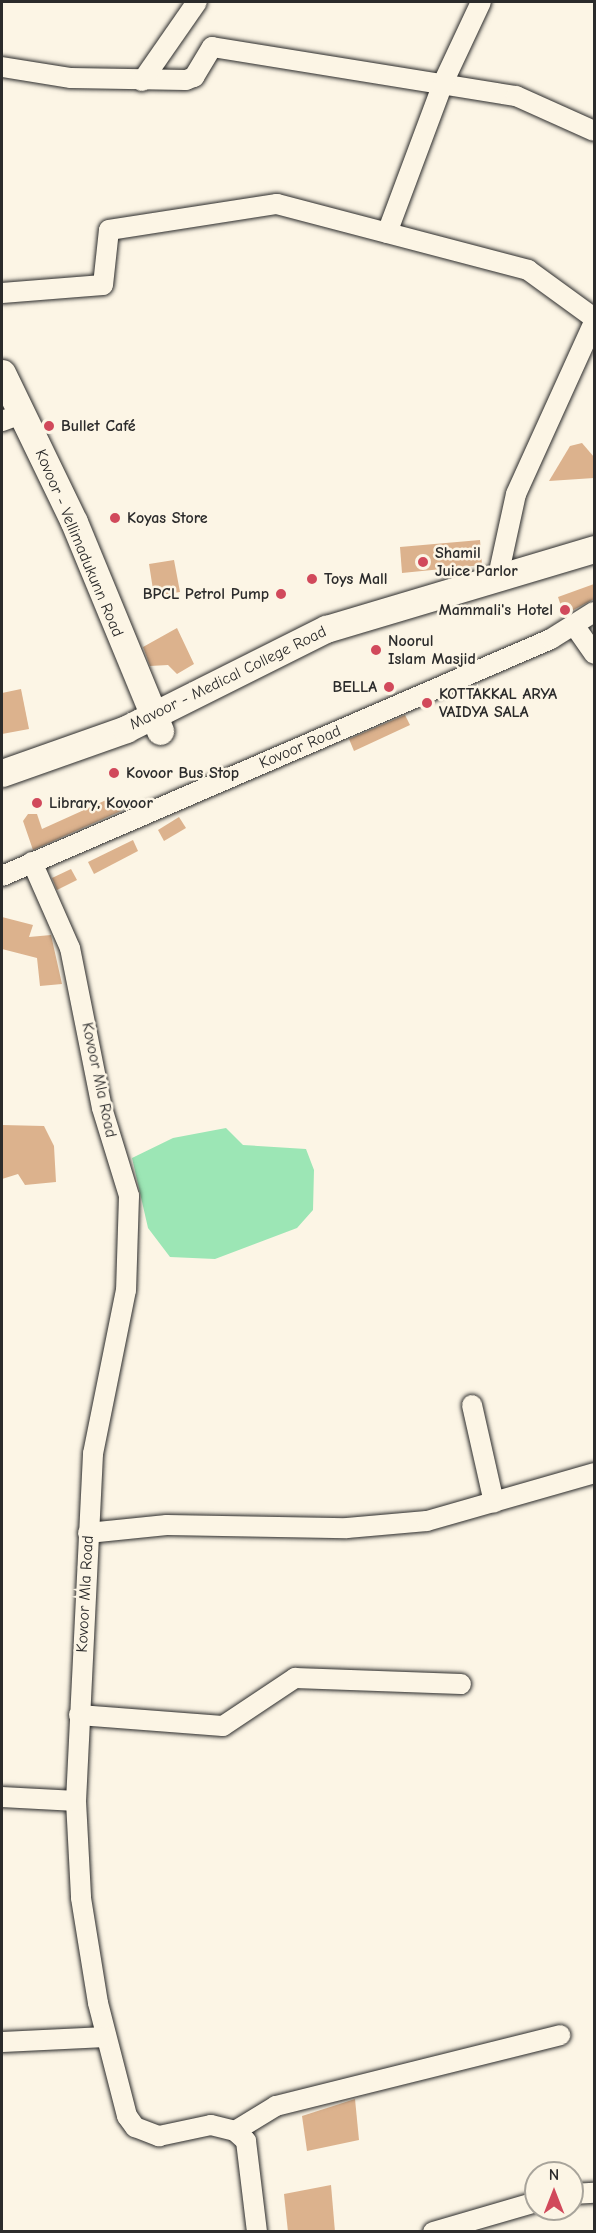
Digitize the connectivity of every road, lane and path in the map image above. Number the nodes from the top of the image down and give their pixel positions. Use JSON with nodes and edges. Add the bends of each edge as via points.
{"nodes":[{"id":1,"x":197,"y":2,"type":"edge"},
{"id":2,"x":481,"y":2,"type":"edge"},
{"id":3,"x":2,"y":67,"type":"edge"},
{"id":4,"x":142,"y":81,"type":"junction"},
{"id":5,"x":443,"y":83,"type":"junction"},
{"id":6,"x":594,"y":131,"type":"edge"},
{"id":7,"x":387,"y":233,"type":"junction"},
{"id":8,"x":2,"y":293,"type":"edge"},
{"id":9,"x":594,"y":320,"type":"edge"},
{"id":10,"x":2,"y":373,"type":"edge"},
{"id":11,"x":11,"y":418,"type":"edge"},
{"id":12,"x":594,"y":549,"type":"edge"},
{"id":13,"x":594,"y":567,"type":"edge"},
{"id":14,"x":498,"y":581,"type":"junction"},
{"id":15,"x":594,"y":612,"type":"edge"},
{"id":16,"x":574,"y":625,"type":"junction"},
{"id":17,"x":594,"y":654,"type":"edge"},
{"id":18,"x":234,"y":685,"type":"junction"},
{"id":19,"x":156,"y":723,"type":"junction"},
{"id":20,"x":2,"y":773,"type":"edge"},
{"id":21,"x":2,"y":791,"type":"edge"},
{"id":22,"x":32,"y":862,"type":"junction"},
{"id":23,"x":2,"y":876,"type":"edge"},
{"id":24,"x":472,"y":1406,"type":"dead end"},
{"id":25,"x":594,"y":1473,"type":"edge"},
{"id":26,"x":494,"y":1503,"type":"junction"},
{"id":27,"x":88,"y":1533,"type":"junction"},
{"id":28,"x":461,"y":1684,"type":"dead end"},
{"id":29,"x":79,"y":1715,"type":"junction"},
{"id":30,"x":2,"y":1797,"type":"edge"},
{"id":31,"x":75,"y":1801,"type":"junction"},
{"id":32,"x":560,"y":2035,"type":"dead end"},
{"id":33,"x":106,"y":2037,"type":"junction"},
{"id":34,"x":2,"y":2042,"type":"edge"},
{"id":35,"x":235,"y":2131,"type":"junction"},
{"id":36,"x":524,"y":2205,"type":"edge"},
{"id":37,"x":257,"y":2232,"type":"edge"},
{"id":38,"x":433,"y":2232,"type":"edge"}],
"edges":[{"from":1,"to":4,"type":"street"},
{"from":2,"to":5,"type":"street"},
{"from":3,"to":4,"type":"street"},
{"from":4,"to":5,"type":"street","via":[[194,77],[212,47]]},
{"from":5,"to":6,"type":"street","via":[[516,96]]},
{"from":5,"to":7,"type":"street"},
{"from":7,"to":8,"type":"street","via":[[266,206],[109,230],[103,285]]},
{"from":7,"to":9,"type":"street","via":[[528,270]]},
{"from":9,"to":14,"type":"street","via":[[516,494]]},
{"from":10,"to":11,"type":"main road","name":"Kovoor - Vellimadukunn Road"},
{"from":11,"to":19,"type":"main road","name":"Kovoor - Vellimadukunn Road","via":[[74,522]]},
{"from":12,"to":14,"type":"main road","name":"Mavoor - Medical College Road"},
{"from":13,"to":18,"type":"main road","via":[[332,645]]},
{"from":14,"to":18,"type":"main road","name":"Mavoor - Medical College Road","via":[[326,629]]},
{"from":15,"to":16,"type":"street","name":"Kovoor Road"},
{"from":16,"to":17,"type":"street"},
{"from":16,"to":22,"type":"street","name":"Kovoor Road"},
{"from":18,"to":19,"type":"main road","name":"Mavoor - Medical College Road"},
{"from":19,"to":20,"type":"main road","name":"Mavoor - Medical College Road"},
{"from":19,"to":21,"type":"main road"},
{"from":22,"to":23,"type":"street","name":"Kovoor Road"},
{"from":22,"to":27,"type":"street","name":"Kovoor Mla Road","via":[[70,948],[102,1108],[129,1196],[126,1290],[93,1454]]},
{"from":24,"to":26,"type":"street"},
{"from":25,"to":26,"type":"street"},
{"from":26,"to":27,"type":"street","via":[[427,1521],[347,1528],[167,1525]]},
{"from":27,"to":29,"type":"street","name":"Kovoor Mla Road"},
{"from":28,"to":29,"type":"street","via":[[295,1678],[223,1726]]},
{"from":29,"to":31,"type":"street","name":"Kovoor Mla Road"},
{"from":30,"to":31,"type":"street"},
{"from":31,"to":33,"type":"street","name":"Kovoor Mla Road","via":[[81,1898]]},
{"from":32,"to":35,"type":"street","via":[[276,2106]]},
{"from":33,"to":34,"type":"street"},
{"from":33,"to":35,"type":"street","name":"Kovoor Mla Road","via":[[121,2102],[135,2127],[159,2136],[211,2125]]},
{"from":35,"to":37,"type":"street","via":[[246,2141]]},
{"from":36,"to":38,"type":"street"}]}
